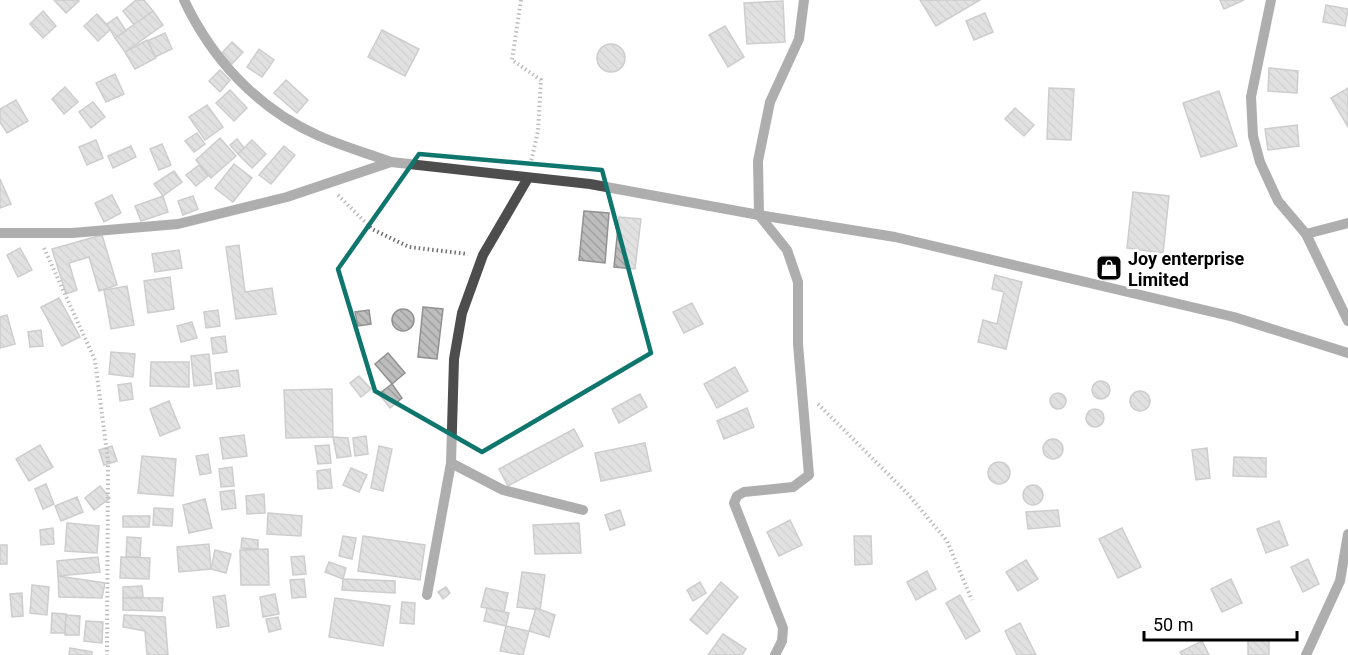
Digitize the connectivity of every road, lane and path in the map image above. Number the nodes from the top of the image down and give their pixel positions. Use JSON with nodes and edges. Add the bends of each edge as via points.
{"nodes":[{"id":1,"x":184,"y":0,"type":"edge"},
{"id":2,"x":520,"y":0,"type":"edge"},
{"id":3,"x":804,"y":0,"type":"edge"},
{"id":4,"x":1271,"y":0,"type":"edge"},
{"id":5,"x":391,"y":162,"type":"junction"},
{"id":6,"x":528,"y":178,"type":"junction"},
{"id":7,"x":327,"y":184,"type":"junction"},
{"id":8,"x":759,"y":215,"type":"junction"},
{"id":9,"x":1348,"y":223,"type":"edge"},
{"id":10,"x":0,"y":232,"type":"edge"},
{"id":11,"x":38,"y":234,"type":"junction"},
{"id":12,"x":1306,"y":234,"type":"junction"},
{"id":13,"x":483,"y":255,"type":"junction"},
{"id":14,"x":1348,"y":321,"type":"edge"},
{"id":15,"x":1348,"y":353,"type":"edge"},
{"id":16,"x":800,"y":386,"type":"junction"},
{"id":17,"x":451,"y":463,"type":"junction"},
{"id":18,"x":583,"y":510,"type":"dead end"},
{"id":19,"x":1348,"y":534,"type":"edge"},
{"id":20,"x":427,"y":594,"type":"dead end"},
{"id":21,"x":972,"y":600,"type":"dead end"},
{"id":22,"x":107,"y":655,"type":"edge"},
{"id":23,"x":775,"y":655,"type":"edge"},
{"id":24,"x":1306,"y":655,"type":"edge"}],
"edges":[{"from":1,"to":5,"type":"street","via":[[212,50],[263,101],[318,135]]},
{"from":2,"to":6,"type":"path","via":[[512,60],[541,80],[538,131]]},
{"from":3,"to":8,"type":"street","via":[[799,39],[770,102],[758,161]]},
{"from":4,"to":12,"type":"street","via":[[1251,97],[1253,136],[1278,201]]},
{"from":5,"to":6,"type":"street"},
{"from":5,"to":7,"type":"street"},
{"from":6,"to":8,"type":"street","via":[[590,184]]},
{"from":6,"to":13,"type":"street"},
{"from":7,"to":11,"type":"street","via":[[178,224]]},
{"from":7,"to":13,"type":"path","via":[[372,229],[409,247]]},
{"from":8,"to":15,"type":"street","via":[[962,252],[1234,317]]},
{"from":8,"to":16,"type":"street","via":[[787,250],[795,267]]},
{"from":9,"to":12,"type":"street"},
{"from":10,"to":11,"type":"street"},
{"from":11,"to":22,"type":"path","via":[[95,360],[108,460]]},
{"from":12,"to":14,"type":"street"},
{"from":13,"to":17,"type":"street","via":[[462,313],[454,359]]},
{"from":16,"to":21,"type":"path","via":[[907,492],[947,541]]},
{"from":16,"to":23,"type":"street","via":[[809,475],[794,487],[744,492],[734,502],[783,628]]},
{"from":17,"to":18,"type":"street","via":[[502,490]]},
{"from":17,"to":20,"type":"street"},
{"from":19,"to":24,"type":"street","via":[[1340,581]]}]}
